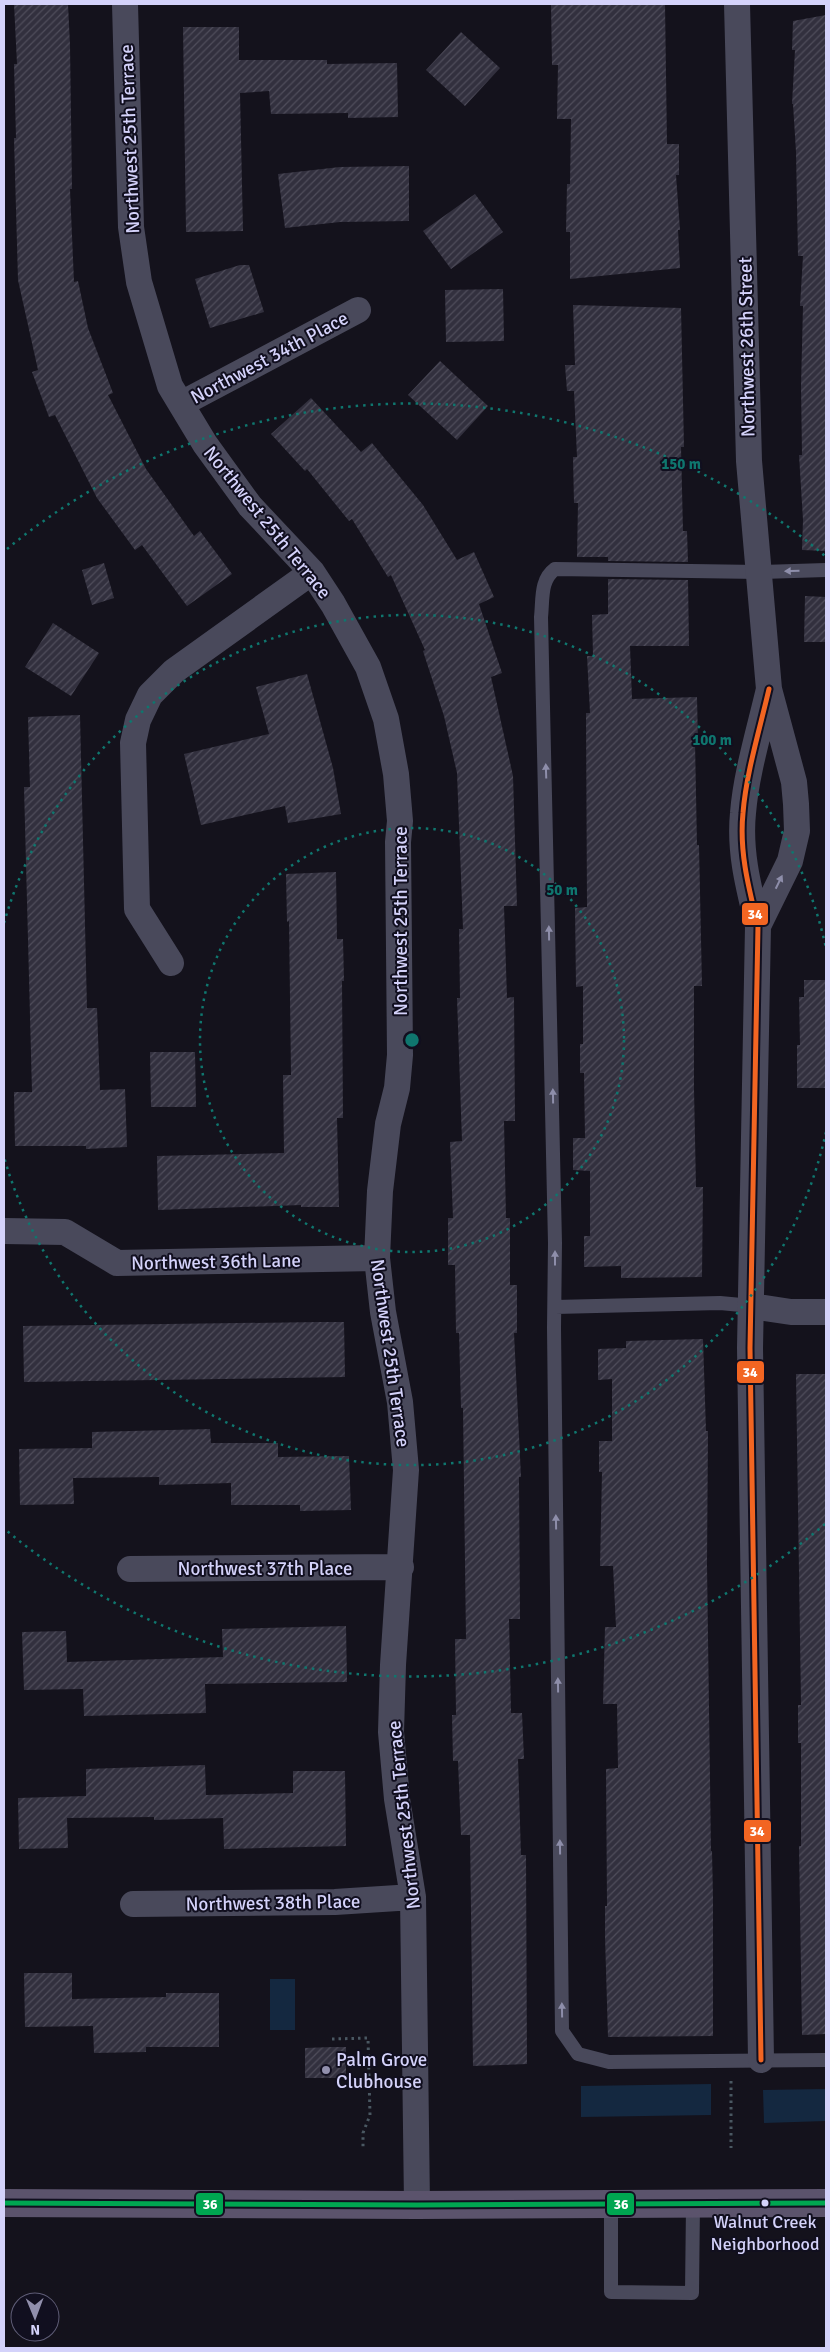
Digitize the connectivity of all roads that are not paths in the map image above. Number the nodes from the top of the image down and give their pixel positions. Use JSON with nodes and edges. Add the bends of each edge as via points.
{"nodes":[{"id":1,"x":124,"y":4,"type":"edge"},
{"id":2,"x":737,"y":4,"type":"edge"},
{"id":3,"x":358,"y":310,"type":"dead end"},
{"id":4,"x":180,"y":404,"type":"junction"},
{"id":5,"x":826,"y":570,"type":"edge"},
{"id":6,"x":312,"y":572,"type":"junction"},
{"id":7,"x":759,"y":572,"type":"junction"},
{"id":8,"x":769,"y":689,"type":"junction"},
{"id":9,"x":758,"y":926,"type":"junction"},
{"id":10,"x":171,"y":962,"type":"dead end"},
{"id":11,"x":4,"y":1232,"type":"edge"},
{"id":12,"x":377,"y":1258,"type":"junction"},
{"id":13,"x":752,"y":1306,"type":"junction"},
{"id":14,"x":555,"y":1307,"type":"junction"},
{"id":15,"x":826,"y":1312,"type":"edge"},
{"id":16,"x":401,"y":1567,"type":"junction"},
{"id":17,"x":130,"y":1568,"type":"dead end"},
{"id":18,"x":413,"y":1896,"type":"junction"},
{"id":19,"x":133,"y":1904,"type":"dead end"},
{"id":20,"x":761,"y":2060,"type":"junction"},
{"id":21,"x":826,"y":2060,"type":"edge"},
{"id":22,"x":4,"y":2203,"type":"edge"},
{"id":23,"x":826,"y":2203,"type":"edge"},
{"id":24,"x":612,"y":2204,"type":"junction"},
{"id":25,"x":693,"y":2204,"type":"junction"},
{"id":26,"x":417,"y":2205,"type":"junction"}],
"edges":[{"from":1,"to":4,"type":"street","name":"Northwest 25th Terrace","via":[[131,227],[139,282],[153,334],[170,386]]},
{"from":2,"to":7,"type":"street","name":"Northwest 26th Street","via":[[749,461]]},
{"from":3,"to":4,"type":"street","name":"Northwest 34th Place"},
{"from":4,"to":6,"type":"street","name":"Northwest 25th Terrace","via":[[250,506]]},
{"from":5,"to":7,"type":"lane","one_way":true},
{"from":6,"to":10,"type":"street","via":[[174,671],[150,695],[138,720],[133,743],[137,909]]},
{"from":6,"to":12,"type":"street","name":"Northwest 25th Terrace","via":[[368,667],[386,720],[396,774],[400,821],[400,1055],[380,1191]]},
{"from":7,"to":8,"type":"street","name":"Northwest 26th Street"},
{"from":14,"to":7,"type":"lane","one_way":true,"via":[[542,617],[547,575],[555,569]]},
{"from":8,"to":9,"type":"street","name":"Northwest 26th Street","via":[[742,815],[745,874]]},
{"from":9,"to":8,"type":"street","name":"Northwest 26th Street","one_way":true,"via":[[790,861],[796,831],[794,782]]},
{"from":9,"to":13,"type":"street","name":"Northwest 26th Street"},
{"from":11,"to":12,"type":"street","name":"Northwest 36th Lane","via":[[65,1232],[117,1263]]},
{"from":12,"to":16,"type":"street","name":"Northwest 25th Terrace","via":[[383,1312],[400,1402],[406,1470]]},
{"from":13,"to":14,"type":"lane","via":[[720,1303]]},
{"from":13,"to":15,"type":"street","via":[[790,1312]]},
{"from":13,"to":20,"type":"street","name":"Northwest 26th Street","via":[[750,1348]]},
{"from":20,"to":14,"type":"lane","one_way":true,"via":[[609,2062],[578,2054],[562,2031]]},
{"from":16,"to":17,"type":"street","name":"Northwest 37th Place"},
{"from":16,"to":18,"type":"street","name":"Northwest 25th Terrace","via":[[391,1732],[397,1800]]},
{"from":18,"to":19,"type":"street","name":"Northwest 38th Place","via":[[335,1902]]},
{"from":18,"to":26,"type":"street","name":"Northwest 25th Terrace"},
{"from":20,"to":21,"type":"lane"},
{"from":22,"to":26,"type":"main road"},
{"from":23,"to":25,"type":"main road"},
{"from":24,"to":25,"type":"main road"},
{"from":24,"to":25,"type":"lane","via":[[610,2292],[692,2293]]},
{"from":24,"to":26,"type":"main road"}]}
